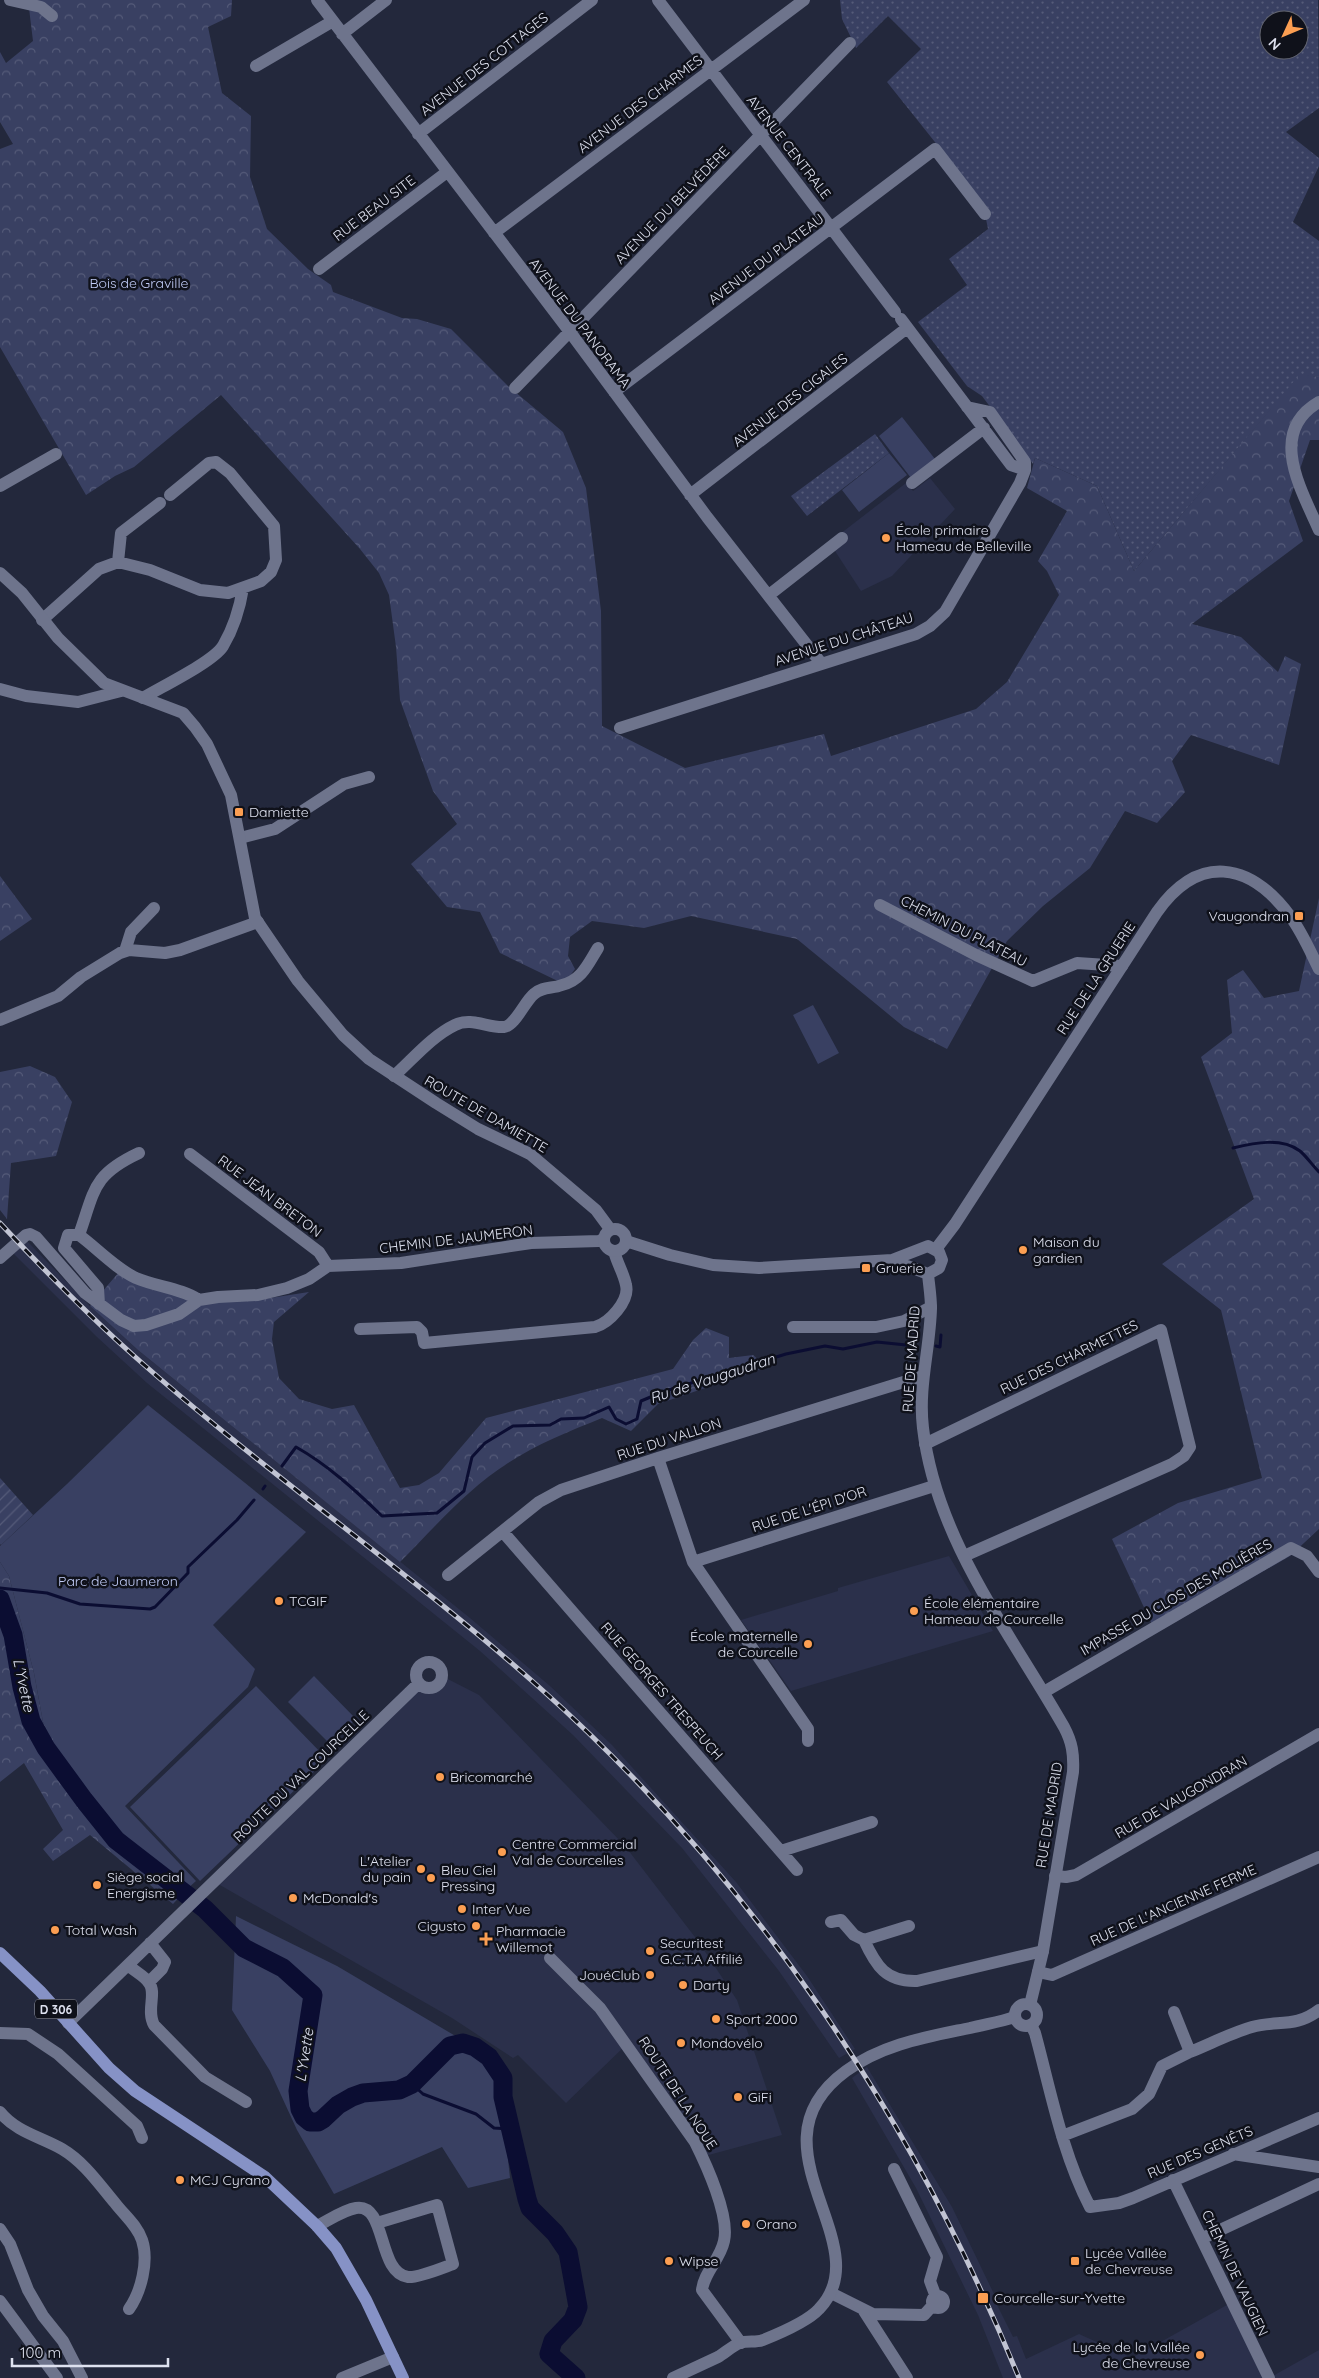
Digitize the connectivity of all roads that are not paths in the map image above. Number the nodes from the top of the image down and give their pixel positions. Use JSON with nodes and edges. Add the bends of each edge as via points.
{"nodes":[{"id":1,"x":10,"y":0,"type":"edge"},
{"id":2,"x":316,"y":0,"type":"edge"},
{"id":3,"x":386,"y":0,"type":"edge"},
{"id":4,"x":592,"y":0,"type":"edge"},
{"id":5,"x":658,"y":0,"type":"edge"},
{"id":6,"x":804,"y":0,"type":"edge"},
{"id":7,"x":52,"y":16,"type":"dead end"},
{"id":8,"x":333,"y":21,"type":"junction"},
{"id":9,"x":342,"y":34,"type":"junction"},
{"id":10,"x":850,"y":43,"type":"dead end"},
{"id":11,"x":256,"y":66,"type":"dead end"},
{"id":12,"x":710,"y":69,"type":"junction"},
{"id":13,"x":418,"y":134,"type":"junction"},
{"id":14,"x":760,"y":135,"type":"junction"},
{"id":15,"x":447,"y":172,"type":"junction"},
{"id":16,"x":985,"y":214,"type":"dead end"},
{"id":17,"x":832,"y":228,"type":"junction"},
{"id":18,"x":494,"y":233,"type":"junction"},
{"id":19,"x":319,"y":269,"type":"dead end"},
{"id":20,"x":901,"y":320,"type":"junction"},
{"id":21,"x":570,"y":332,"type":"junction"},
{"id":22,"x":515,"y":388,"type":"dead end"},
{"id":23,"x":614,"y":392,"type":"junction"},
{"id":24,"x":1319,"y":402,"type":"edge"},
{"id":25,"x":967,"y":407,"type":"junction"},
{"id":26,"x":984,"y":428,"type":"junction"},
{"id":27,"x":56,"y":454,"type":"dead end"},
{"id":28,"x":1025,"y":470,"type":"junction"},
{"id":29,"x":912,"y":483,"type":"dead end"},
{"id":30,"x":0,"y":486,"type":"edge"},
{"id":31,"x":690,"y":495,"type":"junction"},
{"id":32,"x":1319,"y":530,"type":"edge"},
{"id":33,"x":842,"y":538,"type":"dead end"},
{"id":34,"x":118,"y":562,"type":"junction"},
{"id":35,"x":0,"y":573,"type":"edge"},
{"id":36,"x":243,"y":588,"type":"junction"},
{"id":37,"x":769,"y":595,"type":"junction"},
{"id":38,"x":42,"y":620,"type":"junction"},
{"id":39,"x":821,"y":663,"type":"junction"},
{"id":40,"x":0,"y":689,"type":"edge"},
{"id":41,"x":121,"y":691,"type":"junction"},
{"id":42,"x":143,"y":698,"type":"junction"},
{"id":43,"x":620,"y":728,"type":"dead end"},
{"id":44,"x":369,"y":777,"type":"dead end"},
{"id":45,"x":240,"y":838,"type":"junction"},
{"id":46,"x":880,"y":904,"type":"dead end"},
{"id":47,"x":154,"y":908,"type":"dead end"},
{"id":48,"x":258,"y":922,"type":"junction"},
{"id":49,"x":598,"y":948,"type":"dead end"},
{"id":50,"x":125,"y":952,"type":"junction"},
{"id":51,"x":1122,"y":966,"type":"junction"},
{"id":52,"x":1319,"y":969,"type":"edge"},
{"id":53,"x":0,"y":1020,"type":"edge"},
{"id":54,"x":394,"y":1076,"type":"junction"},
{"id":55,"x":138,"y":1153,"type":"dead end"},
{"id":56,"x":190,"y":1154,"type":"dead end"},
{"id":57,"x":607,"y":1234,"type":"junction"},
{"id":58,"x":80,"y":1235,"type":"junction"},
{"id":59,"x":626,"y":1241,"type":"junction"},
{"id":60,"x":920,"y":1248,"type":"junction"},
{"id":61,"x":936,"y":1249,"type":"junction"},
{"id":62,"x":614,"y":1251,"type":"junction"},
{"id":63,"x":0,"y":1258,"type":"edge"},
{"id":64,"x":892,"y":1260,"type":"junction"},
{"id":65,"x":328,"y":1266,"type":"junction"},
{"id":66,"x":923,"y":1272,"type":"junction"},
{"id":67,"x":199,"y":1300,"type":"junction"},
{"id":68,"x":99,"y":1304,"type":"junction"},
{"id":69,"x":931,"y":1307,"type":"junction"},
{"id":70,"x":793,"y":1327,"type":"dead end"},
{"id":71,"x":360,"y":1329,"type":"dead end"},
{"id":72,"x":923,"y":1376,"type":"junction"},
{"id":73,"x":925,"y":1444,"type":"junction"},
{"id":74,"x":658,"y":1458,"type":"junction"},
{"id":75,"x":934,"y":1486,"type":"junction"},
{"id":76,"x":503,"y":1532,"type":"junction"},
{"id":77,"x":964,"y":1556,"type":"junction"},
{"id":78,"x":693,"y":1562,"type":"junction"},
{"id":79,"x":1319,"y":1572,"type":"edge"},
{"id":80,"x":448,"y":1575,"type":"dead end"},
{"id":81,"x":419,"y":1683,"type":"dead end"},
{"id":82,"x":1044,"y":1692,"type":"junction"},
{"id":83,"x":1319,"y":1734,"type":"edge"},
{"id":84,"x":808,"y":1741,"type":"dead end"},
{"id":85,"x":872,"y":1822,"type":"dead end"},
{"id":86,"x":781,"y":1851,"type":"junction"},
{"id":87,"x":1319,"y":1857,"type":"edge"},
{"id":88,"x":797,"y":1870,"type":"dead end"},
{"id":89,"x":1055,"y":1876,"type":"junction"},
{"id":90,"x":831,"y":1922,"type":"dead end"},
{"id":91,"x":909,"y":1926,"type":"dead end"},
{"id":92,"x":864,"y":1940,"type":"junction"},
{"id":93,"x":150,"y":1943,"type":"junction"},
{"id":94,"x":1043,"y":1951,"type":"junction"},
{"id":95,"x":550,"y":1958,"type":"dead end"},
{"id":96,"x":2,"y":1960,"type":"edge"},
{"id":97,"x":128,"y":1965,"type":"junction"},
{"id":98,"x":1038,"y":1972,"type":"junction"},
{"id":99,"x":149,"y":1982,"type":"junction"},
{"id":100,"x":1030,"y":2005,"type":"junction"},
{"id":101,"x":1319,"y":2010,"type":"edge"},
{"id":102,"x":1174,"y":2012,"type":"dead end"},
{"id":103,"x":1014,"y":2017,"type":"junction"},
{"id":104,"x":1304,"y":2020,"type":"junction"},
{"id":105,"x":68,"y":2022,"type":"junction"},
{"id":106,"x":1319,"y":2022,"type":"edge"},
{"id":107,"x":1031,"y":2025,"type":"junction"},
{"id":108,"x":0,"y":2033,"type":"edge"},
{"id":109,"x":1190,"y":2052,"type":"junction"},
{"id":110,"x":246,"y":2102,"type":"dead end"},
{"id":111,"x":0,"y":2112,"type":"edge"},
{"id":112,"x":1319,"y":2118,"type":"edge"},
{"id":113,"x":1062,"y":2136,"type":"junction"},
{"id":114,"x":142,"y":2138,"type":"dead end"},
{"id":115,"x":1232,"y":2154,"type":"junction"},
{"id":116,"x":1319,"y":2167,"type":"edge"},
{"id":117,"x":894,"y":2169,"type":"dead end"},
{"id":118,"x":1173,"y":2180,"type":"junction"},
{"id":119,"x":1319,"y":2184,"type":"edge"},
{"id":120,"x":377,"y":2224,"type":"junction"},
{"id":121,"x":317,"y":2226,"type":"junction"},
{"id":122,"x":0,"y":2228,"type":"edge"},
{"id":123,"x":1203,"y":2238,"type":"junction"},
{"id":124,"x":831,"y":2293,"type":"junction"},
{"id":125,"x":0,"y":2301,"type":"edge"},
{"id":126,"x":129,"y":2310,"type":"dead end"},
{"id":127,"x":864,"y":2311,"type":"junction"},
{"id":128,"x":741,"y":2342,"type":"junction"},
{"id":129,"x":394,"y":2357,"type":"junction"},
{"id":130,"x":58,"y":2378,"type":"edge"},
{"id":131,"x":82,"y":2378,"type":"edge"},
{"id":132,"x":342,"y":2378,"type":"edge"},
{"id":133,"x":403,"y":2378,"type":"edge"},
{"id":134,"x":673,"y":2378,"type":"edge"},
{"id":135,"x":907,"y":2378,"type":"edge"},
{"id":136,"x":1269,"y":2378,"type":"edge"}],
"edges":[{"from":1,"to":7,"type":"street","via":[[41,7]]},
{"from":2,"to":8,"type":"street","name":"AVENUE DU PANORAMA"},
{"from":3,"to":9,"type":"street"},
{"from":4,"to":13,"type":"street","name":"AVENUE DES COTTAGES"},
{"from":5,"to":12,"type":"street","name":"AVENUE CENTRALE"},
{"from":6,"to":12,"type":"street","name":"AVENUE DES CHARMES"},
{"from":8,"to":9,"type":"street","name":"AVENUE DU PANORAMA"},
{"from":8,"to":11,"type":"street"},
{"from":9,"to":13,"type":"street","name":"AVENUE DU PANORAMA"},
{"from":10,"to":14,"type":"street","name":"AVENUE DU BELVÉDÈRE"},
{"from":12,"to":14,"type":"street","name":"AVENUE CENTRALE"},
{"from":12,"to":18,"type":"street","name":"AVENUE DES CHARMES"},
{"from":13,"to":15,"type":"street","name":"AVENUE DU PANORAMA"},
{"from":14,"to":17,"type":"street","name":"AVENUE CENTRALE"},
{"from":14,"to":21,"type":"street","name":"AVENUE DU BELVÉDÈRE"},
{"from":15,"to":18,"type":"street","name":"AVENUE DU PANORAMA"},
{"from":15,"to":19,"type":"street","name":"RUE BEAU SITE"},
{"from":16,"to":17,"type":"street","name":"AVENUE DU PLATEAU","via":[[935,149]]},
{"from":17,"to":20,"type":"street","name":"AVENUE CENTRALE"},
{"from":17,"to":23,"type":"street","name":"AVENUE DU PLATEAU"},
{"from":18,"to":21,"type":"street","name":"AVENUE DU PANORAMA"},
{"from":20,"to":25,"type":"street","name":"AVENUE CENTRALE"},
{"from":20,"to":31,"type":"street","name":"AVENUE DES CIGALES"},
{"from":21,"to":22,"type":"street","name":"AVENUE DU BELVÉDÈRE"},
{"from":21,"to":23,"type":"street","name":"AVENUE DU PANORAMA"},
{"from":23,"to":31,"type":"street","name":"AVENUE DU PANORAMA"},
{"from":24,"to":32,"type":"street","via":[[1297,423],[1291,444],[1294,473]]},
{"from":25,"to":26,"type":"street","name":"AVENUE CENTRALE"},
{"from":25,"to":28,"type":"street","via":[[990,412],[1021,454]]},
{"from":26,"to":28,"type":"street","name":"AVENUE CENTRALE","via":[[1011,465]]},
{"from":26,"to":29,"type":"street"},
{"from":27,"to":30,"type":"street"},
{"from":28,"to":39,"type":"street","name":"AVENUE DU CHÂTEAU","via":[[945,612],[916,634]]},
{"from":31,"to":37,"type":"street","name":"AVENUE DU PANORAMA"},
{"from":33,"to":37,"type":"street"},
{"from":34,"to":36,"type":"street","via":[[150,570],[200,590],[228,593]]},
{"from":34,"to":36,"type":"street","via":[[121,534],[209,463],[216,462],[230,473],[274,526],[276,560],[271,572],[261,581]]},
{"from":34,"to":38,"type":"street","via":[[99,569]]},
{"from":35,"to":38,"type":"street","name":"ROUTE DE DAMIETTE","via":[[22,593]]},
{"from":36,"to":42,"type":"street","via":[[223,646],[201,664]]},
{"from":37,"to":39,"type":"street","name":"AVENUE DU PANORAMA"},
{"from":38,"to":41,"type":"street","name":"ROUTE DE DAMIETTE","via":[[91,672]]},
{"from":39,"to":43,"type":"street","name":"AVENUE DU CHÂTEAU"},
{"from":40,"to":41,"type":"street","via":[[26,696],[78,702]]},
{"from":41,"to":42,"type":"street","name":"ROUTE DE DAMIETTE"},
{"from":42,"to":45,"type":"street","name":"ROUTE DE DAMIETTE","via":[[182,713],[207,744],[231,795]]},
{"from":44,"to":45,"type":"street","via":[[344,784],[275,829]]},
{"from":45,"to":48,"type":"street","name":"ROUTE DE DAMIETTE"},
{"from":46,"to":51,"type":"street","name":"CHEMIN DU PLATEAU","via":[[1032,982],[1077,963]]},
{"from":47,"to":50,"type":"street","via":[[131,932]]},
{"from":48,"to":50,"type":"street","via":[[180,950]]},
{"from":48,"to":54,"type":"street","name":"ROUTE DE DAMIETTE","via":[[298,981],[343,1035]]},
{"from":49,"to":54,"type":"street","via":[[582,975],[563,985],[541,988],[511,1024],[505,1027],[479,1023],[455,1025],[431,1041]]},
{"from":50,"to":53,"type":"street","via":[[58,996]]},
{"from":51,"to":52,"type":"street","name":"RUE DE LA GRUERIE","via":[[1168,896],[1197,875],[1224,870],[1263,888],[1277,902],[1299,931]]},
{"from":51,"to":61,"type":"street","name":"RUE DE LA GRUERIE"},
{"from":54,"to":57,"type":"street","name":"ROUTE DE DAMIETTE","via":[[478,1129],[530,1154],[596,1210]]},
{"from":55,"to":58,"type":"street","via":[[116,1164],[98,1182]]},
{"from":56,"to":65,"type":"street","name":"RUE JEAN BRETON","via":[[319,1252]]},
{"from":57,"to":59,"type":"street","via":[[622,1230]]},
{"from":57,"to":62,"type":"street","via":[[608,1249]]},
{"from":57,"to":65,"type":"street","name":"CHEMIN DE JAUMERON","via":[[599,1241],[531,1243],[401,1263]]},
{"from":58,"to":67,"type":"street","via":[[136,1278],[190,1294]]},
{"from":58,"to":68,"type":"street","via":[[68,1236],[64,1248],[98,1288]]},
{"from":59,"to":62,"type":"street","via":[[621,1249]]},
{"from":59,"to":64,"type":"street","via":[[726,1267]]},
{"from":60,"to":61,"type":"street"},
{"from":60,"to":64,"type":"street"},
{"from":60,"to":66,"type":"street","via":[[914,1259]]},
{"from":61,"to":66,"type":"street","via":[[941,1256],[941,1264],[936,1271]]},
{"from":62,"to":71,"type":"street","via":[[627,1292],[611,1318],[595,1327],[424,1343],[422,1332],[417,1327]]},
{"from":63,"to":68,"type":"street","via":[[30,1234]]},
{"from":64,"to":66,"type":"street"},
{"from":65,"to":67,"type":"street","via":[[287,1288],[258,1295]]},
{"from":66,"to":69,"type":"street","name":"RUE DE MADRID"},
{"from":67,"to":68,"type":"street","via":[[179,1314],[134,1326]]},
{"from":69,"to":70,"type":"street","via":[[904,1321],[876,1327]]},
{"from":69,"to":72,"type":"street","name":"RUE DE MADRID"},
{"from":72,"to":73,"type":"street","name":"RUE DE MADRID","via":[[921,1399]]},
{"from":72,"to":74,"type":"street","name":"RUE DU VALLON"},
{"from":73,"to":75,"type":"street","name":"RUE DE MADRID"},
{"from":73,"to":77,"type":"street","name":"RUE DES CHARMETTES","via":[[1161,1330],[1190,1447],[1184,1456]]},
{"from":74,"to":76,"type":"street","name":"RUE DU VALLON","via":[[561,1490],[539,1502]]},
{"from":74,"to":78,"type":"street"},
{"from":75,"to":77,"type":"street","name":"RUE DE MADRID"},
{"from":75,"to":78,"type":"street","name":"RUE DE L'ÉPI D'OR"},
{"from":76,"to":80,"type":"street","name":"RUE DU VALLON"},
{"from":76,"to":86,"type":"street","name":"RUE GEORGES TRESPEUCH"},
{"from":77,"to":82,"type":"street","name":"RUE DE MADRID"},
{"from":78,"to":84,"type":"street","via":[[808,1729]]},
{"from":79,"to":82,"type":"street","name":"IMPASSE DU CLOS DES MOLIÈRES","via":[[1306,1556],[1292,1548]]},
{"from":81,"to":93,"type":"street","name":"ROUTE DU VAL COURCELLE"},
{"from":82,"to":89,"type":"street","name":"RUE DE MADRID","via":[[1072,1742],[1074,1756]]},
{"from":83,"to":89,"type":"street","name":"RUE DE VAUGONDRAN","via":[[1076,1874]]},
{"from":85,"to":86,"type":"street"},
{"from":86,"to":88,"type":"street","name":"RUE GEORGES TRESPEUCH"},
{"from":87,"to":98,"type":"street","name":"RUE DE L'ANCIENNE FERME","via":[[1052,1975]]},
{"from":89,"to":94,"type":"street","name":"RUE DE MADRID"},
{"from":90,"to":92,"type":"street","via":[[841,1920],[854,1935]]},
{"from":91,"to":92,"type":"street"},
{"from":92,"to":94,"type":"street","via":[[888,1975],[901,1981],[917,1981]]},
{"from":93,"to":97,"type":"street"},
{"from":93,"to":99,"type":"street","via":[[165,1962]]},
{"from":94,"to":98,"type":"street","name":"RUE DE MADRID"},
{"from":95,"to":128,"type":"street","name":"ROUTE DE LA NOUE","via":[[600,2008],[704,2159],[724,2222],[724,2241],[702,2290]]},
{"from":96,"to":105,"type":"main road","number":"D 306"},
{"from":97,"to":99,"type":"street"},
{"from":97,"to":105,"type":"street"},
{"from":98,"to":100,"type":"street","name":"RUE DE MADRID"},
{"from":99,"to":110,"type":"street","via":[[152,1989],[150,2016],[154,2025],[205,2077]]},
{"from":100,"to":103,"type":"street","via":[[1020,2006]]},
{"from":100,"to":107,"type":"street","via":[[1036,2012],[1036,2020]]},
{"from":101,"to":104,"type":"street"},
{"from":102,"to":109,"type":"street"},
{"from":103,"to":107,"type":"street","via":[[1021,2025]]},
{"from":103,"to":124,"type":"street","via":[[896,2045],[847,2071],[824,2092],[815,2107],[805,2143],[811,2174],[835,2247],[836,2273]]},
{"from":104,"to":106,"type":"street"},
{"from":104,"to":109,"type":"street","via":[[1287,2024],[1266,2023]]},
{"from":105,"to":121,"type":"main road","number":"D 306","via":[[109,2068],[135,2091],[266,2178]]},
{"from":107,"to":113,"type":"street"},
{"from":108,"to":114,"type":"street","via":[[28,2034],[58,2054],[137,2126]]},
{"from":109,"to":113,"type":"street","via":[[1162,2066],[1150,2094],[1132,2109]]},
{"from":111,"to":126,"type":"street","via":[[10,2124],[62,2149],[81,2164],[138,2230],[143,2242],[144,2264],[138,2292]]},
{"from":112,"to":115,"type":"street","name":"RUE DES GENÊTS"},
{"from":113,"to":118,"type":"street","name":"RUE DES GENÊTS","via":[[1090,2207],[1119,2203]]},
{"from":115,"to":116,"type":"street"},
{"from":115,"to":118,"type":"street","name":"RUE DES GENÊTS"},
{"from":117,"to":127,"type":"street","via":[[937,2257],[930,2281],[934,2301],[924,2315]]},
{"from":118,"to":123,"type":"street","name":"CHEMIN DE VAUGIEN"},
{"from":119,"to":123,"type":"street"},
{"from":120,"to":120,"type":"street","via":[[388,2260],[403,2276],[410,2278],[452,2264],[437,2205]]},
{"from":120,"to":121,"type":"street","via":[[364,2209],[356,2208]]},
{"from":121,"to":129,"type":"main road","number":"D 306","via":[[336,2248]]},
{"from":122,"to":131,"type":"street","via":[[40,2312],[64,2341]]},
{"from":123,"to":136,"type":"street","name":"CHEMIN DE VAUGIEN"},
{"from":124,"to":127,"type":"street"},
{"from":124,"to":128,"type":"street","via":[[809,2317],[761,2341]]},
{"from":125,"to":130,"type":"street"},
{"from":127,"to":135,"type":"street"},
{"from":128,"to":134,"type":"street","via":[[720,2356]]},
{"from":129,"to":132,"type":"street"},
{"from":129,"to":133,"type":"main road","number":"D 306"}]}
